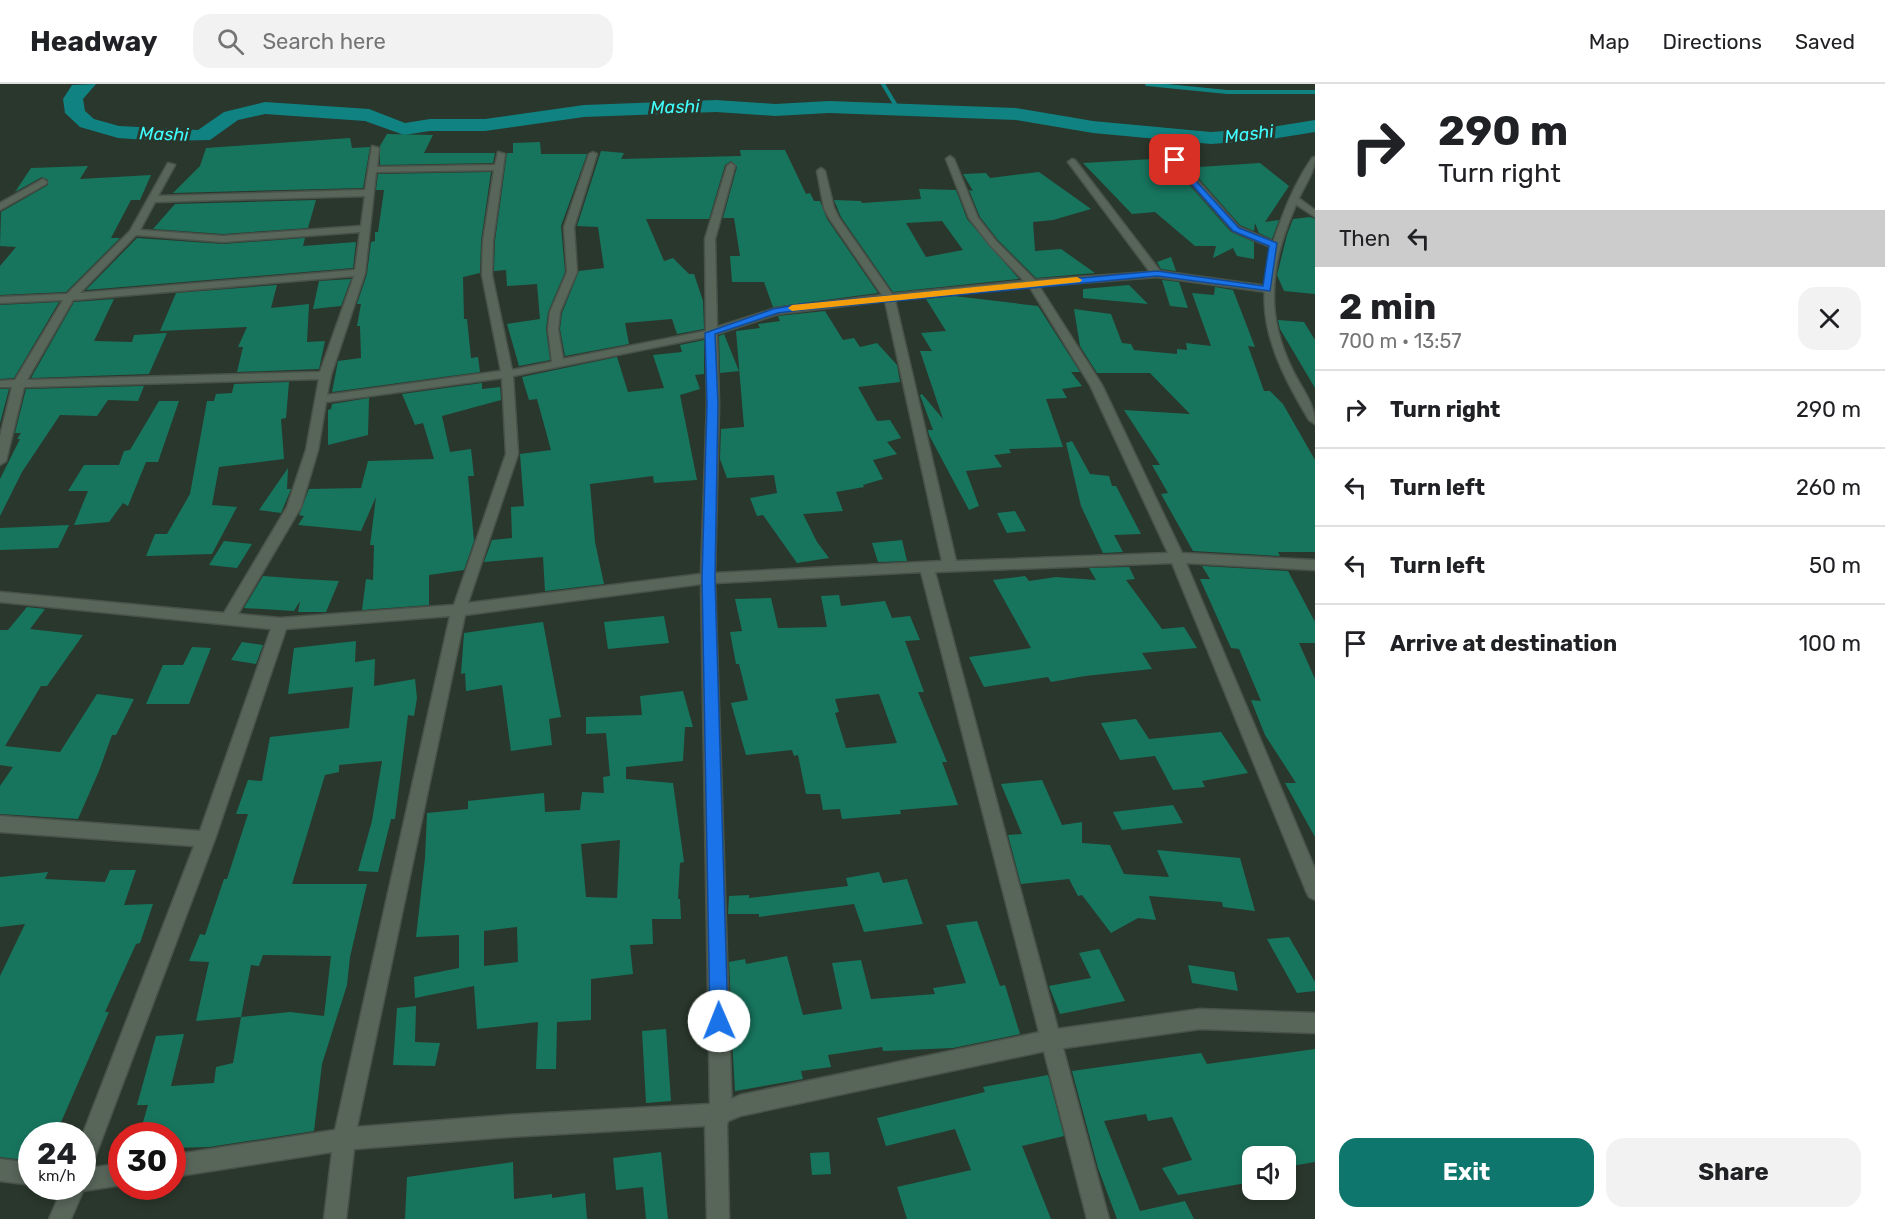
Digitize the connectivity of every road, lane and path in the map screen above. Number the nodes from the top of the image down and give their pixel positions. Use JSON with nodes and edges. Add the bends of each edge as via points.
{"nodes":[{"id":1,"x":375,"y":148,"type":"dead end"},
{"id":2,"x":593,"y":154,"type":"dead end"},
{"id":3,"x":950,"y":159,"type":"dead end"},
{"id":4,"x":1175,"y":160,"type":"dead end"},
{"id":5,"x":1072,"y":162,"type":"dead end"},
{"id":6,"x":171,"y":165,"type":"dead end"},
{"id":7,"x":1313,"y":165,"type":"edge"},
{"id":8,"x":731,"y":166,"type":"dead end"},
{"id":9,"x":372,"y":170,"type":"junction"},
{"id":10,"x":821,"y":171,"type":"dead end"},
{"id":11,"x":43,"y":182,"type":"dead end"},
{"id":12,"x":370,"y":193,"type":"junction"},
{"id":13,"x":154,"y":199,"type":"junction"},
{"id":14,"x":1294,"y":199,"type":"junction"},
{"id":15,"x":0,"y":207,"type":"edge"},
{"id":16,"x":1315,"y":214,"type":"edge"},
{"id":17,"x":365,"y":229,"type":"junction"},
{"id":18,"x":134,"y":232,"type":"junction"},
{"id":19,"x":1274,"y":245,"type":"junction"},
{"id":20,"x":360,"y":273,"type":"junction"},
{"id":21,"x":1157,"y":274,"type":"junction"},
{"id":22,"x":1032,"y":283,"type":"junction"},
{"id":23,"x":1267,"y":290,"type":"junction"},
{"id":24,"x":70,"y":297,"type":"junction"},
{"id":25,"x":889,"y":298,"type":"junction"},
{"id":26,"x":0,"y":300,"type":"edge"},
{"id":27,"x":710,"y":333,"type":"junction"},
{"id":28,"x":558,"y":364,"type":"junction"},
{"id":29,"x":507,"y":374,"type":"junction"},
{"id":30,"x":325,"y":375,"type":"junction"},
{"id":31,"x":19,"y":383,"type":"junction"},
{"id":32,"x":0,"y":384,"type":"edge"},
{"id":33,"x":323,"y":399,"type":"junction"},
{"id":34,"x":1315,"y":420,"type":"edge"},
{"id":35,"x":0,"y":461,"type":"edge"},
{"id":36,"x":1177,"y":558,"type":"junction"},
{"id":37,"x":1315,"y":565,"type":"edge"},
{"id":38,"x":950,"y":566,"type":"junction"},
{"id":39,"x":927,"y":567,"type":"junction"},
{"id":40,"x":708,"y":578,"type":"junction"},
{"id":41,"x":0,"y":597,"type":"edge"},
{"id":42,"x":459,"y":610,"type":"junction"},
{"id":43,"x":228,"y":619,"type":"junction"},
{"id":44,"x":280,"y":624,"type":"junction"},
{"id":45,"x":0,"y":824,"type":"edge"},
{"id":46,"x":206,"y":839,"type":"junction"},
{"id":47,"x":1315,"y":891,"type":"edge"},
{"id":48,"x":1315,"y":1023,"type":"edge"},
{"id":49,"x":1050,"y":1040,"type":"junction"},
{"id":50,"x":721,"y":1114,"type":"junction"},
{"id":51,"x":96,"y":1127,"type":"edge"},
{"id":52,"x":344,"y":1139,"type":"junction"},
{"id":53,"x":186,"y":1164,"type":"edge"},
{"id":54,"x":0,"y":1170,"type":"edge"},
{"id":55,"x":18,"y":1172,"type":"edge"},
{"id":56,"x":68,"y":1200,"type":"edge"},
{"id":57,"x":60,"y":1219,"type":"edge"},
{"id":58,"x":334,"y":1219,"type":"edge"},
{"id":59,"x":718,"y":1219,"type":"edge"},
{"id":60,"x":1098,"y":1219,"type":"edge"}],
"edges":[{"from":1,"to":9,"type":"street"},
{"from":2,"to":28,"type":"street","via":[[569,227],[572,272],[555,312],[553,329]]},
{"from":3,"to":22,"type":"street","via":[[974,218]]},
{"from":4,"to":19,"type":"street","via":[[1236,229]]},
{"from":5,"to":21,"type":"street"},
{"from":6,"to":13,"type":"street"},
{"from":7,"to":14,"type":"street"},
{"from":8,"to":27,"type":"street","via":[[710,239]]},
{"from":9,"to":12,"type":"street"},
{"from":9,"to":29,"type":"street","via":[[500,161],[488,241],[488,275]]},
{"from":10,"to":25,"type":"street","via":[[834,218]]},
{"from":11,"to":15,"type":"street"},
{"from":12,"to":13,"type":"street"},
{"from":12,"to":17,"type":"street"},
{"from":13,"to":18,"type":"street"},
{"from":14,"to":16,"type":"street"},
{"from":14,"to":19,"type":"street"},
{"from":17,"to":18,"type":"street","via":[[223,239]]},
{"from":17,"to":20,"type":"street"},
{"from":18,"to":24,"type":"street"},
{"from":19,"to":23,"type":"street"},
{"from":20,"to":24,"type":"street"},
{"from":20,"to":30,"type":"street"},
{"from":21,"to":22,"type":"street"},
{"from":21,"to":23,"type":"street"},
{"from":22,"to":25,"type":"street"},
{"from":22,"to":36,"type":"street","via":[[1096,385]]},
{"from":23,"to":34,"type":"street","via":[[1269,321],[1282,359]]},
{"from":24,"to":26,"type":"street"},
{"from":24,"to":31,"type":"street"},
{"from":25,"to":27,"type":"street","via":[[776,311]]},
{"from":25,"to":38,"type":"street"},
{"from":27,"to":28,"type":"street"},
{"from":27,"to":40,"type":"street","via":[[713,404]]},
{"from":28,"to":29,"type":"street"},
{"from":29,"to":33,"type":"street"},
{"from":29,"to":42,"type":"street","via":[[512,454]]},
{"from":30,"to":31,"type":"street"},
{"from":30,"to":33,"type":"street"},
{"from":31,"to":32,"type":"street"},
{"from":31,"to":35,"type":"street"},
{"from":33,"to":43,"type":"street","via":[[294,507]]},
{"from":36,"to":37,"type":"street"},
{"from":36,"to":38,"type":"street"},
{"from":36,"to":47,"type":"street"},
{"from":38,"to":39,"type":"street"},
{"from":39,"to":40,"type":"street"},
{"from":39,"to":49,"type":"street"},
{"from":40,"to":42,"type":"street"},
{"from":40,"to":50,"type":"street"},
{"from":41,"to":43,"type":"street"},
{"from":42,"to":44,"type":"street"},
{"from":42,"to":52,"type":"street"},
{"from":43,"to":44,"type":"street"},
{"from":44,"to":46,"type":"street"},
{"from":45,"to":46,"type":"street"},
{"from":46,"to":51,"type":"street"},
{"from":48,"to":49,"type":"street","via":[[1200,1019]]},
{"from":49,"to":50,"type":"street","via":[[740,1106]]},
{"from":49,"to":60,"type":"street"},
{"from":50,"to":52,"type":"street"},
{"from":50,"to":59,"type":"street","via":[[715,1134]]},
{"from":52,"to":53,"type":"street"},
{"from":52,"to":58,"type":"street"},
{"from":54,"to":55,"type":"street"},
{"from":56,"to":57,"type":"street"}]}
